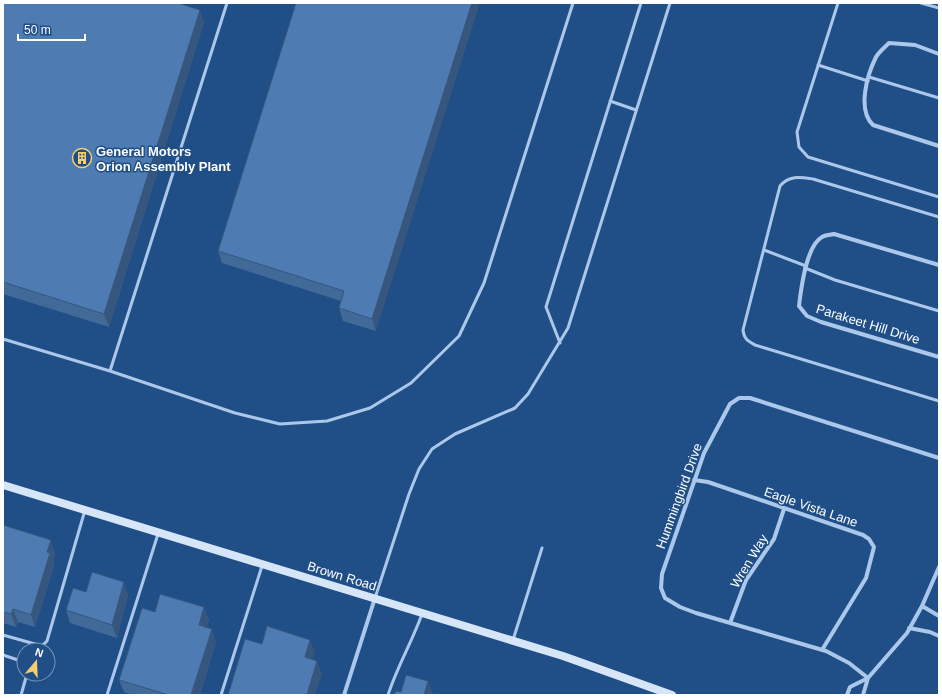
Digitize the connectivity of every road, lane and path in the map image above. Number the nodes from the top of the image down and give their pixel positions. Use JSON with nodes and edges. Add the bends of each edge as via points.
{"nodes":[{"id":1,"x":227,"y":3,"type":"edge"},
{"id":2,"x":573,"y":3,"type":"edge"},
{"id":3,"x":641,"y":3,"type":"edge"},
{"id":4,"x":670,"y":3,"type":"edge"},
{"id":5,"x":838,"y":3,"type":"edge"},
{"id":6,"x":922,"y":3,"type":"edge"},
{"id":7,"x":939,"y":8,"type":"edge"},
{"id":8,"x":939,"y":54,"type":"edge"},
{"id":9,"x":818,"y":64,"type":"junction"},
{"id":10,"x":869,"y":79,"type":"junction"},
{"id":11,"x":939,"y":98,"type":"edge"},
{"id":12,"x":610,"y":101,"type":"junction"},
{"id":13,"x":636,"y":110,"type":"junction"},
{"id":14,"x":939,"y":146,"type":"edge"},
{"id":15,"x":939,"y":197,"type":"edge"},
{"id":16,"x":939,"y":217,"type":"edge"},
{"id":17,"x":764,"y":250,"type":"junction"},
{"id":18,"x":939,"y":265,"type":"edge"},
{"id":19,"x":806,"y":267,"type":"junction"},
{"id":20,"x":939,"y":311,"type":"edge"},
{"id":21,"x":3,"y":339,"type":"edge"},
{"id":22,"x":560,"y":343,"type":"junction"},
{"id":23,"x":939,"y":357,"type":"edge"},
{"id":24,"x":110,"y":371,"type":"junction"},
{"id":25,"x":939,"y":401,"type":"edge"},
{"id":26,"x":939,"y":458,"type":"edge"},
{"id":27,"x":694,"y":480,"type":"junction"},
{"id":28,"x":3,"y":485,"type":"edge"},
{"id":29,"x":784,"y":509,"type":"junction"},
{"id":30,"x":85,"y":510,"type":"junction"},
{"id":31,"x":158,"y":532,"type":"junction"},
{"id":32,"x":542,"y":548,"type":"dead end"},
{"id":33,"x":263,"y":564,"type":"junction"},
{"id":34,"x":939,"y":567,"type":"edge"},
{"id":35,"x":375,"y":598,"type":"junction"},
{"id":36,"x":922,"y":606,"type":"junction"},
{"id":37,"x":423,"y":613,"type":"junction"},
{"id":38,"x":939,"y":616,"type":"edge"},
{"id":39,"x":730,"y":623,"type":"junction"},
{"id":40,"x":909,"y":628,"type":"junction"},
{"id":41,"x":3,"y":635,"type":"edge"},
{"id":42,"x":939,"y":636,"type":"edge"},
{"id":43,"x":513,"y":640,"type":"junction"},
{"id":44,"x":822,"y":650,"type":"junction"},
{"id":45,"x":3,"y":655,"type":"edge"},
{"id":46,"x":16,"y":659,"type":"edge"},
{"id":47,"x":868,"y":678,"type":"junction"},
{"id":48,"x":25,"y":682,"type":"edge"},
{"id":49,"x":21,"y":695,"type":"edge"},
{"id":50,"x":107,"y":695,"type":"edge"},
{"id":51,"x":221,"y":695,"type":"edge"},
{"id":52,"x":344,"y":695,"type":"edge"},
{"id":53,"x":388,"y":695,"type":"edge"},
{"id":54,"x":672,"y":695,"type":"edge"},
{"id":55,"x":847,"y":695,"type":"edge"},
{"id":56,"x":863,"y":695,"type":"edge"}],
"edges":[{"from":1,"to":24,"type":"lane"},
{"from":2,"to":24,"type":"lane","via":[[484,283],[459,336],[411,383],[370,408],[327,421],[280,424],[235,413]]},
{"from":3,"to":12,"type":"lane"},
{"from":4,"to":13,"type":"lane"},
{"from":5,"to":9,"type":"lane"},
{"from":6,"to":7,"type":"lane"},
{"from":8,"to":10,"type":"street","via":[[915,45],[889,43],[876,56]]},
{"from":9,"to":10,"type":"lane"},
{"from":9,"to":15,"type":"lane","via":[[796,138],[808,157]]},
{"from":10,"to":11,"type":"lane"},
{"from":10,"to":14,"type":"street","via":[[865,90],[864,108],[867,120],[873,126]]},
{"from":12,"to":13,"type":"lane"},
{"from":12,"to":22,"type":"lane","via":[[546,307]]},
{"from":13,"to":22,"type":"lane","via":[[568,328]]},
{"from":16,"to":17,"type":"lane","via":[[813,179],[789,178],[780,186]]},
{"from":17,"to":19,"type":"lane"},
{"from":17,"to":25,"type":"lane","via":[[743,330],[748,341],[832,370]]},
{"from":18,"to":19,"type":"street","name":"Parakeet Hill Drive","via":[[834,234],[821,237]]},
{"from":19,"to":20,"type":"lane","via":[[835,280]]},
{"from":19,"to":23,"type":"street","name":"Parakeet Hill Drive","via":[[799,306],[807,316]]},
{"from":21,"to":24,"type":"lane"},
{"from":22,"to":35,"type":"lane","via":[[528,394],[515,408],[455,434],[432,449],[419,469],[409,494]]},
{"from":26,"to":27,"type":"street","name":"Hummingbird Drive","via":[[750,398],[739,398],[730,404],[720,420]]},
{"from":27,"to":29,"type":"street","name":"Eagle Vista Lane","via":[[708,482]]},
{"from":27,"to":39,"type":"street","name":"Hummingbird Drive","via":[[664,568],[661,588],[665,598],[680,607]]},
{"from":28,"to":30,"type":"main road","name":"Brown Road"},
{"from":29,"to":39,"type":"street","name":"Wren Way","via":[[774,539],[746,580]]},
{"from":29,"to":44,"type":"street","name":"Eagle Vista Lane","via":[[862,535],[869,539],[874,547],[866,578]]},
{"from":30,"to":31,"type":"main road","name":"Brown Road"},
{"from":30,"to":41,"type":"lane","via":[[47,641],[42,646]]},
{"from":31,"to":33,"type":"main road","name":"Brown Road"},
{"from":31,"to":50,"type":"lane"},
{"from":32,"to":43,"type":"lane"},
{"from":33,"to":35,"type":"main road","name":"Brown Road"},
{"from":33,"to":51,"type":"lane"},
{"from":34,"to":36,"type":"street"},
{"from":35,"to":37,"type":"main road","name":"Brown Road"},
{"from":35,"to":52,"type":"street"},
{"from":36,"to":38,"type":"street"},
{"from":36,"to":40,"type":"street"},
{"from":37,"to":43,"type":"main road","name":"Brown Road"},
{"from":37,"to":53,"type":"lane"},
{"from":39,"to":44,"type":"street","name":"Hummingbird Drive"},
{"from":40,"to":42,"type":"street"},
{"from":40,"to":47,"type":"street"},
{"from":43,"to":54,"type":"main road","name":"Brown Road"},
{"from":44,"to":47,"type":"street","name":"Hummingbird Drive","via":[[849,663]]},
{"from":45,"to":46,"type":"lane"},
{"from":47,"to":55,"type":"street","via":[[850,687]]},
{"from":47,"to":56,"type":"street"},
{"from":48,"to":49,"type":"lane"}]}
